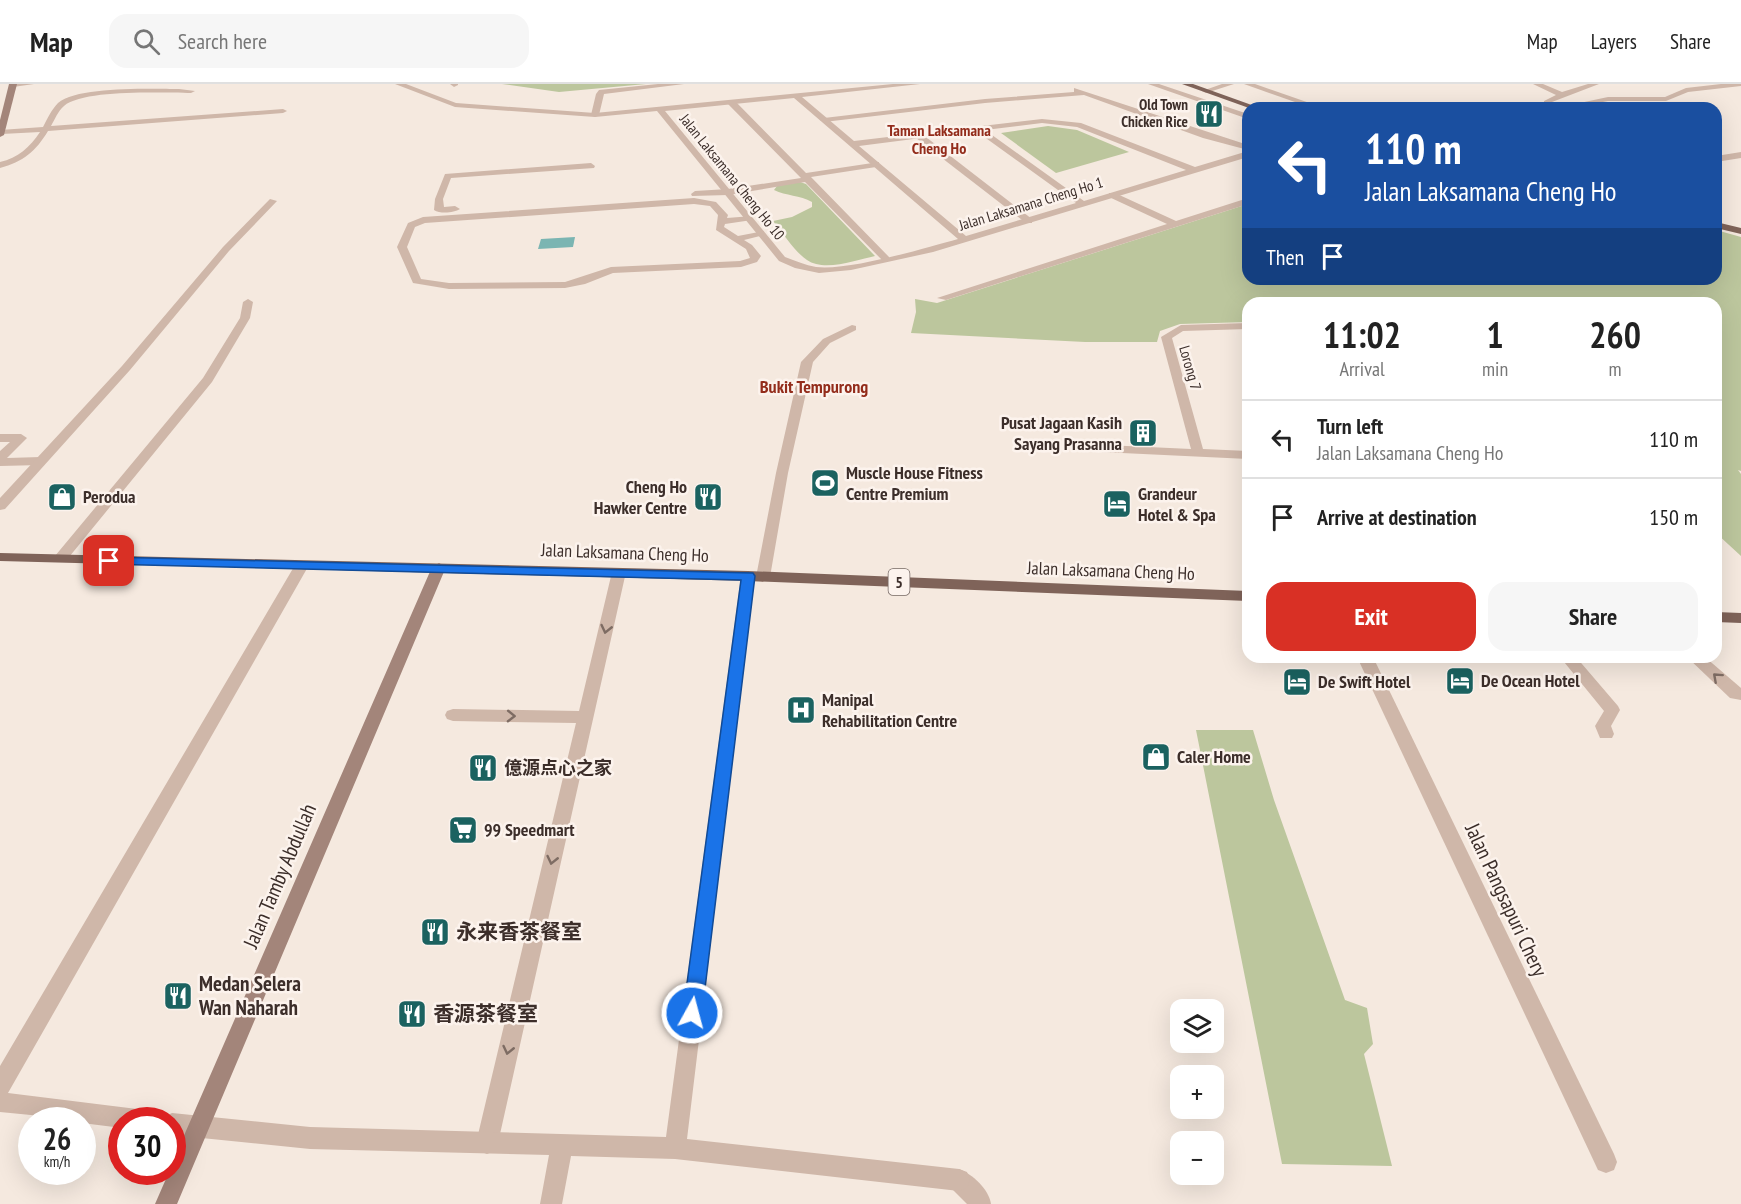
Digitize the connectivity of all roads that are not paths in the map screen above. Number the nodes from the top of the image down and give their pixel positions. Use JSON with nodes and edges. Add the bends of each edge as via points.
{"nodes":[{"id":1,"x":30,"y":84,"type":"edge"},
{"id":2,"x":399,"y":84,"type":"edge"},
{"id":3,"x":680,"y":84,"type":"edge"},
{"id":4,"x":916,"y":84,"type":"edge"},
{"id":5,"x":1063,"y":84,"type":"edge"},
{"id":6,"x":1152,"y":84,"type":"edge"},
{"id":7,"x":1186,"y":84,"type":"edge"},
{"id":8,"x":1230,"y":84,"type":"edge"},
{"id":9,"x":1248,"y":84,"type":"edge"},
{"id":10,"x":1537,"y":84,"type":"edge"},
{"id":11,"x":1595,"y":84,"type":"edge"},
{"id":12,"x":1741,"y":84,"type":"edge"},
{"id":13,"x":13,"y":85,"type":"edge"},
{"id":14,"x":877,"y":86,"type":"edge"},
{"id":15,"x":192,"y":91,"type":"dead end"},
{"id":16,"x":1206,"y":91,"type":"junction"},
{"id":17,"x":1084,"y":93,"type":"junction"},
{"id":18,"x":1562,"y":95,"type":"junction"},
{"id":19,"x":796,"y":96,"type":"junction"},
{"id":20,"x":731,"y":102,"type":"junction"},
{"id":21,"x":1302,"y":102,"type":"edge"},
{"id":22,"x":1548,"y":102,"type":"edge"},
{"id":23,"x":1592,"y":102,"type":"edge"},
{"id":24,"x":1242,"y":103,"type":"edge"},
{"id":25,"x":660,"y":110,"type":"junction"},
{"id":26,"x":283,"y":111,"type":"dead end"},
{"id":27,"x":595,"y":115,"type":"junction"},
{"id":28,"x":1242,"y":115,"type":"edge"},
{"id":29,"x":824,"y":120,"type":"junction"},
{"id":30,"x":46,"y":129,"type":"junction"},
{"id":31,"x":978,"y":129,"type":"junction"},
{"id":32,"x":1,"y":134,"type":"edge"},
{"id":33,"x":919,"y":136,"type":"junction"},
{"id":34,"x":852,"y":144,"type":"junction"},
{"id":35,"x":1242,"y":146,"type":"edge"},
{"id":36,"x":1741,"y":155,"type":"edge"},
{"id":37,"x":1242,"y":156,"type":"edge"},
{"id":38,"x":1722,"y":158,"type":"edge"},
{"id":39,"x":876,"y":164,"type":"junction"},
{"id":40,"x":0,"y":165,"type":"edge"},
{"id":41,"x":591,"y":166,"type":"dead end"},
{"id":42,"x":1194,"y":170,"type":"junction"},
{"id":43,"x":806,"y":178,"type":"junction"},
{"id":44,"x":728,"y":192,"type":"junction"},
{"id":45,"x":1112,"y":195,"type":"junction"},
{"id":46,"x":273,"y":201,"type":"dead end"},
{"id":47,"x":1242,"y":203,"type":"edge"},
{"id":48,"x":1083,"y":204,"type":"junction"},
{"id":49,"x":749,"y":218,"type":"junction"},
{"id":50,"x":1029,"y":221,"type":"junction"},
{"id":51,"x":721,"y":222,"type":"junction"},
{"id":52,"x":1175,"y":224,"type":"junction"},
{"id":53,"x":1722,"y":226,"type":"edge"},
{"id":54,"x":1741,"y":231,"type":"edge"},
{"id":55,"x":761,"y":232,"type":"junction"},
{"id":56,"x":736,"y":239,"type":"junction"},
{"id":57,"x":964,"y":239,"type":"junction"},
{"id":58,"x":886,"y":259,"type":"junction"},
{"id":59,"x":819,"y":270,"type":"joint"},
{"id":60,"x":942,"y":298,"type":"dead end"},
{"id":61,"x":248,"y":302,"type":"dead end"},
{"id":62,"x":1242,"y":326,"type":"edge"},
{"id":63,"x":852,"y":328,"type":"dead end"},
{"id":64,"x":0,"y":438,"type":"edge"},
{"id":65,"x":1105,"y":449,"type":"dead end"},
{"id":66,"x":1198,"y":453,"type":"junction"},
{"id":67,"x":1242,"y":454,"type":"edge"},
{"id":68,"x":0,"y":460,"type":"edge"},
{"id":69,"x":41,"y":460,"type":"junction"},
{"id":70,"x":0,"y":506,"type":"edge"},
{"id":71,"x":0,"y":557,"type":"edge"},
{"id":72,"x":60,"y":559,"type":"junction"},
{"id":73,"x":302,"y":565,"type":"junction"},
{"id":74,"x":439,"y":567,"type":"junction"},
{"id":75,"x":619,"y":572,"type":"junction"},
{"id":76,"x":756,"y":576,"type":"junction"},
{"id":77,"x":1242,"y":596,"type":"edge"},
{"id":78,"x":1722,"y":617,"type":"edge"},
{"id":79,"x":1741,"y":618,"type":"edge"},
{"id":80,"x":1368,"y":663,"type":"edge"},
{"id":81,"x":1573,"y":663,"type":"edge"},
{"id":82,"x":1702,"y":663,"type":"edge"},
{"id":83,"x":1741,"y":694,"type":"edge"},
{"id":84,"x":453,"y":715,"type":"dead end"},
{"id":85,"x":585,"y":717,"type":"junction"},
{"id":86,"x":1606,"y":734,"type":"dead end"},
{"id":87,"x":0,"y":1086,"type":"edge"},
{"id":88,"x":0,"y":1102,"type":"edge"},
{"id":89,"x":108,"y":1115,"type":"edge"},
{"id":90,"x":186,"y":1126,"type":"edge"},
{"id":91,"x":198,"y":1127,"type":"junction"},
{"id":92,"x":487,"y":1143,"type":"junction"},
{"id":93,"x":562,"y":1146,"type":"junction"},
{"id":94,"x":675,"y":1148,"type":"junction"},
{"id":95,"x":1606,"y":1162,"type":"dead end"},
{"id":96,"x":166,"y":1204,"type":"edge"},
{"id":97,"x":551,"y":1204,"type":"edge"},
{"id":98,"x":980,"y":1204,"type":"edge"}],
"edges":[{"from":1,"to":13,"type":"street"},
{"from":2,"to":27,"type":"street","via":[[455,105]]},
{"from":3,"to":27,"type":"street","via":[[600,94]]},
{"from":4,"to":14,"type":"street"},
{"from":5,"to":17,"type":"street"},
{"from":6,"to":28,"type":"street"},
{"from":7,"to":16,"type":"main road"},
{"from":8,"to":16,"type":"street"},
{"from":9,"to":21,"type":"street"},
{"from":10,"to":18,"type":"street"},
{"from":11,"to":18,"type":"street"},
{"from":12,"to":23,"type":"street","via":[[1686,90],[1666,99]]},
{"from":13,"to":32,"type":"street"},
{"from":14,"to":19,"type":"street"},
{"from":15,"to":30,"type":"street","via":[[74,98],[63,103]]},
{"from":16,"to":24,"type":"main road"},
{"from":17,"to":29,"type":"street"},
{"from":17,"to":35,"type":"street"},
{"from":18,"to":22,"type":"street"},
{"from":19,"to":20,"type":"street"},
{"from":19,"to":29,"type":"street"},
{"from":20,"to":25,"type":"street"},
{"from":20,"to":43,"type":"street"},
{"from":25,"to":27,"type":"street"},
{"from":25,"to":44,"type":"street","name":"Jalan Laksamana Cheng Ho 10"},
{"from":26,"to":30,"type":"street"},
{"from":29,"to":34,"type":"street"},
{"from":30,"to":32,"type":"street"},
{"from":30,"to":40,"type":"street","via":[[20,161]]},
{"from":31,"to":33,"type":"street"},
{"from":31,"to":42,"type":"street","via":[[1042,121],[1071,123]]},
{"from":31,"to":48,"type":"street"},
{"from":33,"to":34,"type":"street"},
{"from":33,"to":50,"type":"street"},
{"from":34,"to":39,"type":"street"},
{"from":36,"to":38,"type":"street"},
{"from":37,"to":42,"type":"street","name":"Jalan Laksamana Cheng Ho 1"},
{"from":39,"to":43,"type":"street"},
{"from":39,"to":57,"type":"street"},
{"from":41,"to":44,"type":"street","via":[[448,176],[439,199],[440,210]]},
{"from":42,"to":45,"type":"street","name":"Jalan Laksamana Cheng Ho 1"},
{"from":43,"to":44,"type":"street"},
{"from":43,"to":58,"type":"street"},
{"from":44,"to":49,"type":"street","name":"Jalan Laksamana Cheng Ho 10"},
{"from":45,"to":48,"type":"street","name":"Jalan Laksamana Cheng Ho 1"},
{"from":45,"to":52,"type":"street"},
{"from":46,"to":69,"type":"street"},
{"from":47,"to":52,"type":"street"},
{"from":48,"to":50,"type":"street","name":"Jalan Laksamana Cheng Ho 1"},
{"from":49,"to":51,"type":"street"},
{"from":49,"to":55,"type":"street","name":"Jalan Laksamana Cheng Ho 10"},
{"from":50,"to":57,"type":"street","name":"Jalan Laksamana Cheng Ho 1"},
{"from":51,"to":56,"type":"street","via":[[719,228]]},
{"from":51,"to":56,"type":"street","via":[[723,215],[705,201],[442,217],[411,225],[402,248],[417,281],[427,284],[565,285],[611,270],[741,264],[754,260],[756,256],[749,247]]},
{"from":52,"to":60,"type":"street"},
{"from":53,"to":54,"type":"main road"},
{"from":55,"to":56,"type":"street"},
{"from":55,"to":59,"type":"street","name":"Jalan Laksamana Cheng Ho 10","via":[[782,259]]},
{"from":57,"to":58,"type":"street","name":"Jalan Laksamana Cheng Ho 1"},
{"from":58,"to":59,"type":"street","name":"Jalan Laksamana Cheng Ho 1"},
{"from":61,"to":72,"type":"street","via":[[245,318],[208,380]]},
{"from":62,"to":66,"type":"street","name":"Lorong 7","via":[[1181,328],[1166,337]]},
{"from":63,"to":76,"type":"street","via":[[816,348],[807,362]]},
{"from":64,"to":68,"type":"street","via":[[21,438]]},
{"from":65,"to":66,"type":"street"},
{"from":66,"to":67,"type":"street"},
{"from":68,"to":69,"type":"street"},
{"from":69,"to":70,"type":"street"},
{"from":71,"to":72,"type":"main road","name":"Jalan Laksamana Cheng Ho","number":"5"},
{"from":72,"to":73,"type":"main road","name":"Jalan Laksamana Cheng Ho","number":"5"},
{"from":73,"to":74,"type":"main road","name":"Jalan Laksamana Cheng Ho","number":"5"},
{"from":73,"to":87,"type":"street"},
{"from":74,"to":75,"type":"main road","name":"Jalan Laksamana Cheng Ho","number":"5"},
{"from":74,"to":91,"type":"street","name":"Jalan Tamby Abdullah"},
{"from":75,"to":76,"type":"main road","name":"Jalan Laksamana Cheng Ho","number":"5"},
{"from":75,"to":85,"type":"street","one_way":true},
{"from":76,"to":77,"type":"main road","name":"Jalan Laksamana Cheng Ho","number":"5"},
{"from":76,"to":94,"type":"street"},
{"from":78,"to":79,"type":"main road"},
{"from":80,"to":95,"type":"street","name":"Jalan Pangsapuri Chery"},
{"from":81,"to":86,"type":"street","via":[[1612,710],[1603,726]]},
{"from":83,"to":82,"type":"street","one_way":true,"via":[[1736,694]]},
{"from":84,"to":85,"type":"street","one_way":true},
{"from":85,"to":92,"type":"street","one_way":true},
{"from":88,"to":89,"type":"street"},
{"from":90,"to":91,"type":"street"},
{"from":91,"to":92,"type":"street","via":[[310,1138]]},
{"from":91,"to":96,"type":"street","name":"Jalan Tamby Abdullah"},
{"from":92,"to":93,"type":"street"},
{"from":93,"to":94,"type":"street"},
{"from":93,"to":97,"type":"street"},
{"from":94,"to":98,"type":"street","via":[[959,1180]]}]}
